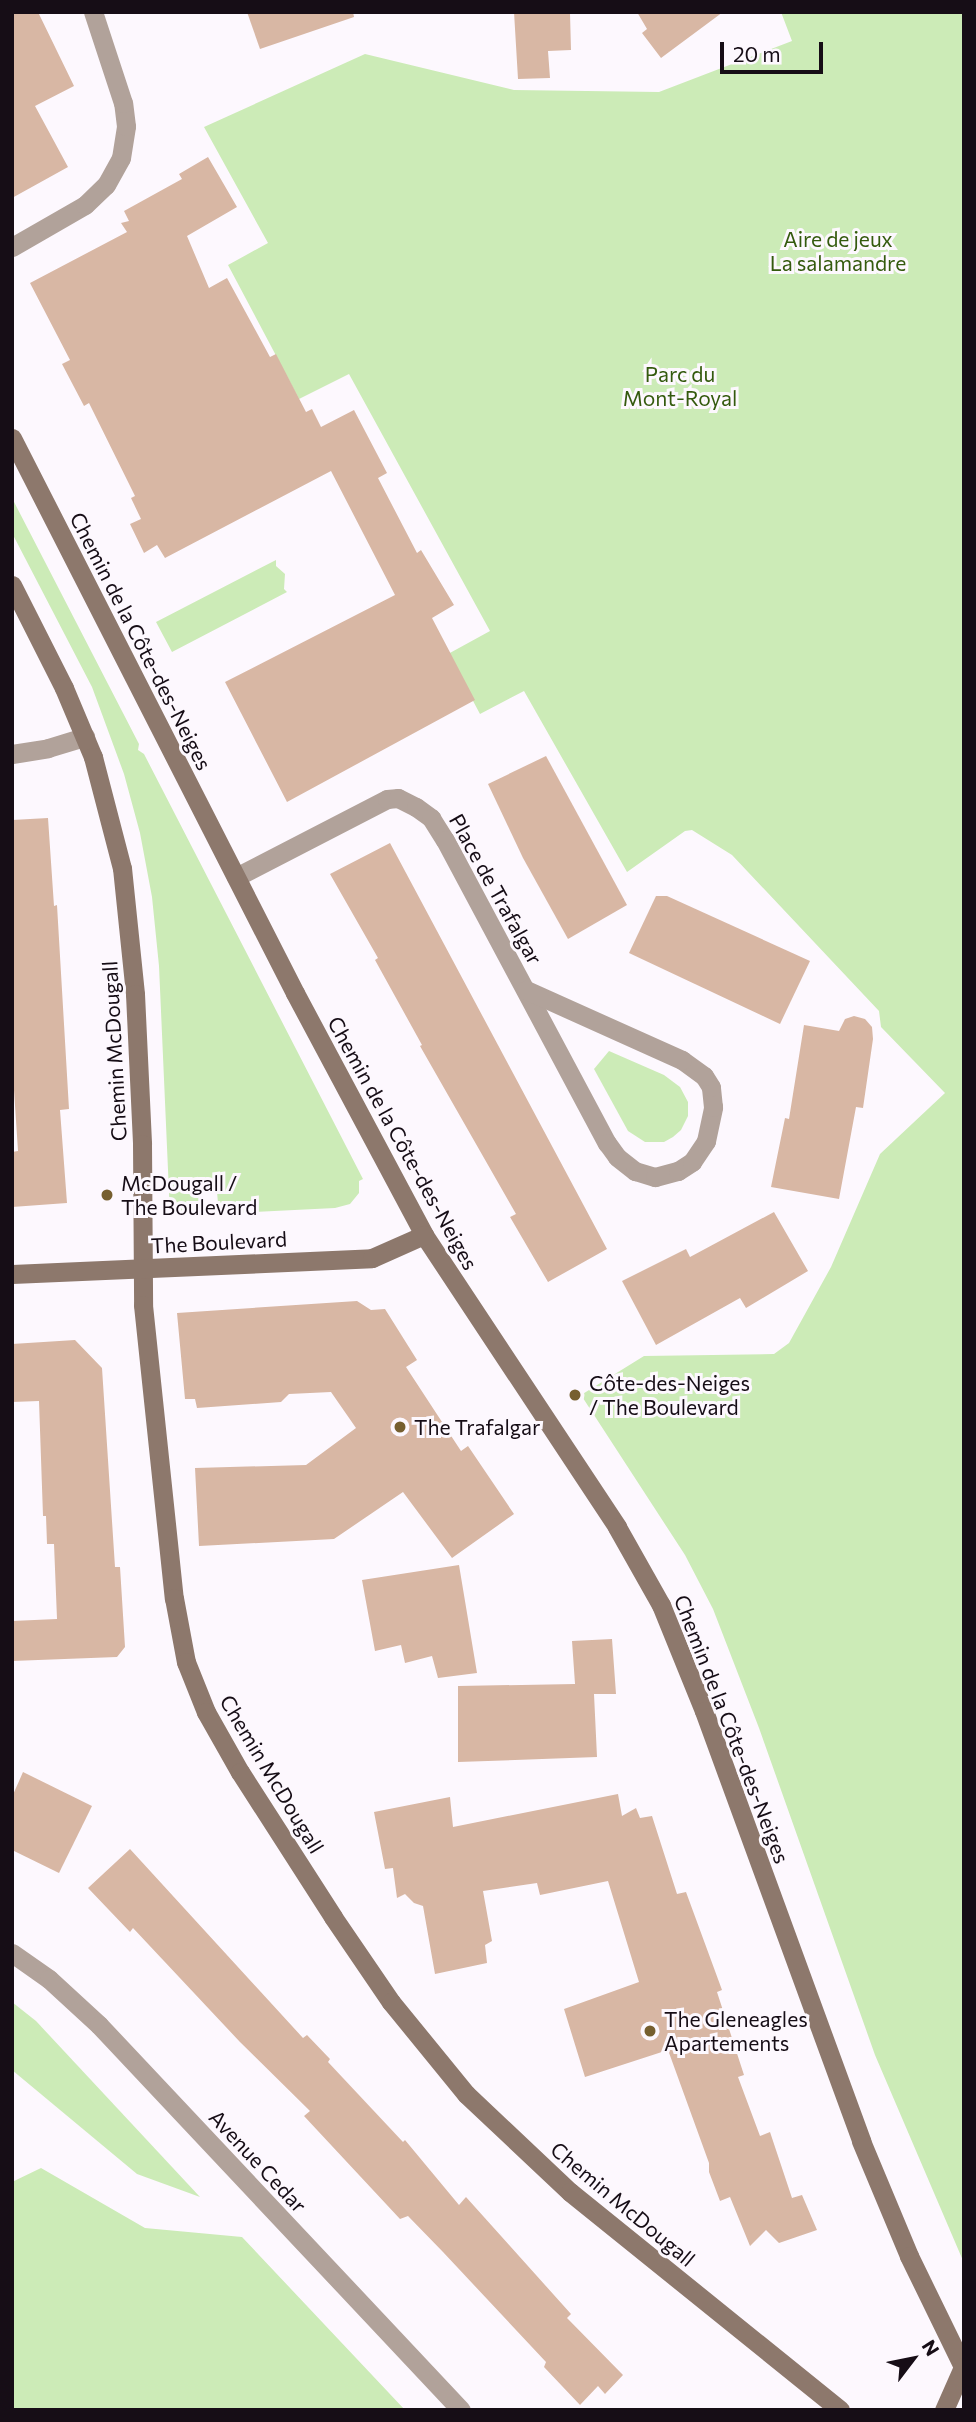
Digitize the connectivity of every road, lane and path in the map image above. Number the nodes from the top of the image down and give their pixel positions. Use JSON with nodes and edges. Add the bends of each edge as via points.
{"nodes":[{"id":1,"x":93,"y":12,"type":"edge"},
{"id":2,"x":12,"y":247,"type":"edge"},
{"id":3,"x":12,"y":438,"type":"edge"},
{"id":4,"x":12,"y":585,"type":"edge"},
{"id":5,"x":85,"y":737,"type":"junction"},
{"id":6,"x":12,"y":754,"type":"edge"},
{"id":7,"x":236,"y":877,"type":"junction"},
{"id":8,"x":526,"y":990,"type":"junction"},
{"id":9,"x":424,"y":1235,"type":"junction"},
{"id":10,"x":143,"y":1268,"type":"junction"},
{"id":11,"x":12,"y":1275,"type":"edge"},
{"id":12,"x":12,"y":1952,"type":"edge"},
{"id":13,"x":963,"y":2368,"type":"edge"},
{"id":14,"x":461,"y":2410,"type":"edge"},
{"id":15,"x":840,"y":2410,"type":"edge"},
{"id":16,"x":944,"y":2410,"type":"edge"}],
"edges":[{"from":1,"to":2,"type":"street","via":[[124,103],[121,158],[106,184],[85,205]]},
{"from":3,"to":7,"type":"main road","name":"Chemin de la Côte-des-Neiges"},
{"from":4,"to":5,"type":"main road"},
{"from":5,"to":6,"type":"street"},
{"from":5,"to":10,"type":"main road","name":"Chemin McDougall","via":[[117,843],[131,935]]},
{"from":7,"to":8,"type":"street","name":"Place de Trafalgar","via":[[387,799],[398,798],[424,812],[436,825]]},
{"from":7,"to":9,"type":"main road","name":"Chemin de la Côte-des-Neiges"},
{"from":8,"to":8,"type":"street","via":[[617,1157],[635,1171],[655,1177],[692,1162],[706,1141],[713,1107],[713,1093],[704,1076],[682,1060]]},
{"from":9,"to":10,"type":"main road","name":"The Boulevard","via":[[372,1258]]},
{"from":9,"to":13,"type":"main road","name":"Chemin de la Côte-des-Neiges","via":[[617,1527],[661,1605],[877,2182]]},
{"from":10,"to":11,"type":"main road","name":"The Boulevard"},
{"from":10,"to":15,"type":"main road","name":"Chemin McDougall","via":[[143,1305],[180,1634],[195,1687],[240,1772],[391,2002],[466,2094],[570,2192]]},
{"from":12,"to":14,"type":"street","name":"Avenue Cedar","via":[[99,2025]]},
{"from":13,"to":16,"type":"main road"}]}
